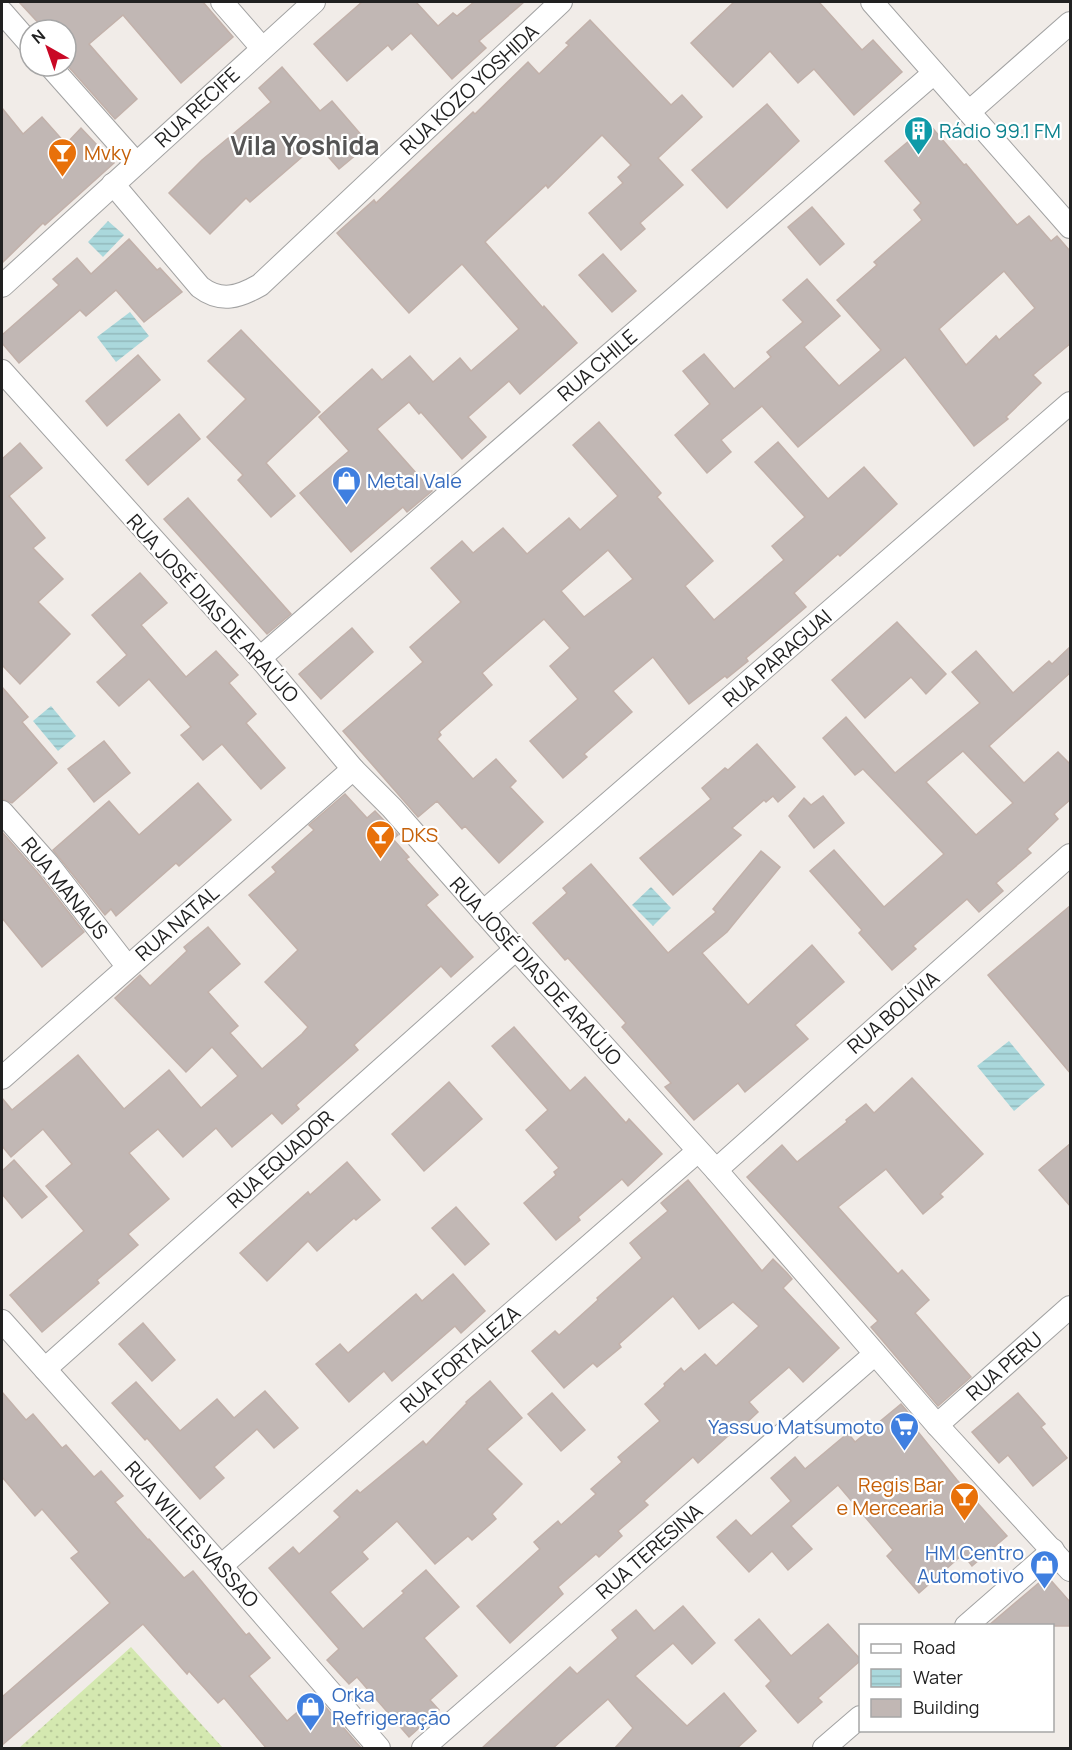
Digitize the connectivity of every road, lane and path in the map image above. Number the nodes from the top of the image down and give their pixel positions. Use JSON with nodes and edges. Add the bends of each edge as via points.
{"nodes":[{"id":1,"x":222,"y":2,"type":"edge"},
{"id":2,"x":314,"y":2,"type":"edge"},
{"id":3,"x":561,"y":2,"type":"edge"},
{"id":4,"x":872,"y":2,"type":"edge"},
{"id":5,"x":2,"y":12,"type":"edge"},
{"id":6,"x":1071,"y":23,"type":"edge"},
{"id":7,"x":18,"y":30,"type":"edge"},
{"id":8,"x":262,"y":48,"type":"junction"},
{"id":9,"x":934,"y":73,"type":"junction"},
{"id":10,"x":61,"y":78,"type":"edge"},
{"id":11,"x":969,"y":112,"type":"junction"},
{"id":12,"x":136,"y":164,"type":"junction"},
{"id":13,"x":113,"y":184,"type":"junction"},
{"id":14,"x":1071,"y":227,"type":"edge"},
{"id":15,"x":2,"y":286,"type":"edge"},
{"id":16,"x":2,"y":371,"type":"edge"},
{"id":17,"x":1071,"y":403,"type":"edge"},
{"id":18,"x":260,"y":658,"type":"junction"},
{"id":19,"x":354,"y":769,"type":"junction"},
{"id":20,"x":2,"y":812,"type":"edge"},
{"id":21,"x":1071,"y":855,"type":"edge"},
{"id":22,"x":483,"y":912,"type":"junction"},
{"id":23,"x":516,"y":949,"type":"junction"},
{"id":24,"x":127,"y":966,"type":"junction"},
{"id":25,"x":2,"y":1078,"type":"edge"},
{"id":26,"x":698,"y":1151,"type":"junction"},
{"id":27,"x":716,"y":1170,"type":"junction"},
{"id":28,"x":1071,"y":1307,"type":"edge"},
{"id":29,"x":2,"y":1322,"type":"edge"},
{"id":30,"x":875,"y":1354,"type":"junction"},
{"id":31,"x":45,"y":1369,"type":"junction"},
{"id":32,"x":937,"y":1425,"type":"junction"},
{"id":33,"x":1053,"y":1550,"type":"junction"},
{"id":34,"x":221,"y":1566,"type":"junction"},
{"id":35,"x":1071,"y":1570,"type":"edge"},
{"id":36,"x":968,"y":1624,"type":"edge"},
{"id":37,"x":859,"y":1719,"type":"edge"},
{"id":38,"x":379,"y":1749,"type":"edge"},
{"id":39,"x":423,"y":1749,"type":"edge"},
{"id":40,"x":824,"y":1749,"type":"edge"}],
"edges":[{"from":1,"to":8,"type":"street"},
{"from":2,"to":8,"type":"street","name":"RUA RECIFE"},
{"from":3,"to":13,"type":"street","name":"RUA KOZO YOSHIDA","via":[[260,285],[245,294],[220,297],[200,287]]},
{"from":4,"to":9,"type":"street"},
{"from":5,"to":7,"type":"street"},
{"from":6,"to":11,"type":"street"},
{"from":8,"to":12,"type":"street","name":"RUA RECIFE"},
{"from":9,"to":11,"type":"street"},
{"from":9,"to":18,"type":"street","name":"RUA CHILE"},
{"from":10,"to":12,"type":"street"},
{"from":11,"to":14,"type":"street"},
{"from":12,"to":13,"type":"street","name":"RUA RECIFE"},
{"from":13,"to":15,"type":"street","name":"RUA RECIFE"},
{"from":16,"to":18,"type":"street","name":"RUA JOSÉ DIAS DE ARAÚJO"},
{"from":17,"to":22,"type":"street","name":"RUA PARAGUAI"},
{"from":18,"to":19,"type":"street","name":"RUA JOSÉ DIAS DE ARAÚJO"},
{"from":19,"to":22,"type":"street","name":"RUA JOSÉ DIAS DE ARAÚJO"},
{"from":19,"to":24,"type":"street","name":"RUA NATAL"},
{"from":20,"to":24,"type":"street","name":"RUA MANAUS"},
{"from":21,"to":27,"type":"street","name":"RUA BOLÍVIA"},
{"from":22,"to":23,"type":"street","name":"RUA JOSÉ DIAS DE ARAÚJO"},
{"from":23,"to":26,"type":"street","name":"RUA JOSÉ DIAS DE ARAÚJO"},
{"from":23,"to":31,"type":"street","name":"RUA EQUADOR"},
{"from":24,"to":25,"type":"street","name":"RUA NATAL"},
{"from":26,"to":27,"type":"street","name":"RUA JOSÉ DIAS DE ARAÚJO"},
{"from":26,"to":34,"type":"street","name":"RUA FORTALEZA"},
{"from":27,"to":30,"type":"street","name":"RUA JOSÉ DIAS DE ARAÚJO"},
{"from":28,"to":32,"type":"street","name":"RUA PERU"},
{"from":29,"to":31,"type":"street","name":"RUA WILLES VASSAO"},
{"from":30,"to":32,"type":"street","name":"RUA JOSÉ DIAS DE ARAÚJO"},
{"from":30,"to":39,"type":"street","name":"RUA TERESINA"},
{"from":31,"to":34,"type":"street","name":"RUA WILLES VASSAO"},
{"from":32,"to":33,"type":"street","name":"RUA JOSÉ DIAS DE ARAÚJO"},
{"from":33,"to":35,"type":"street","name":"RUA JOSÉ DIAS DE ARAÚJO"},
{"from":33,"to":36,"type":"street"},
{"from":34,"to":38,"type":"street","name":"RUA WILLES VASSAO"},
{"from":37,"to":40,"type":"street"}]}
